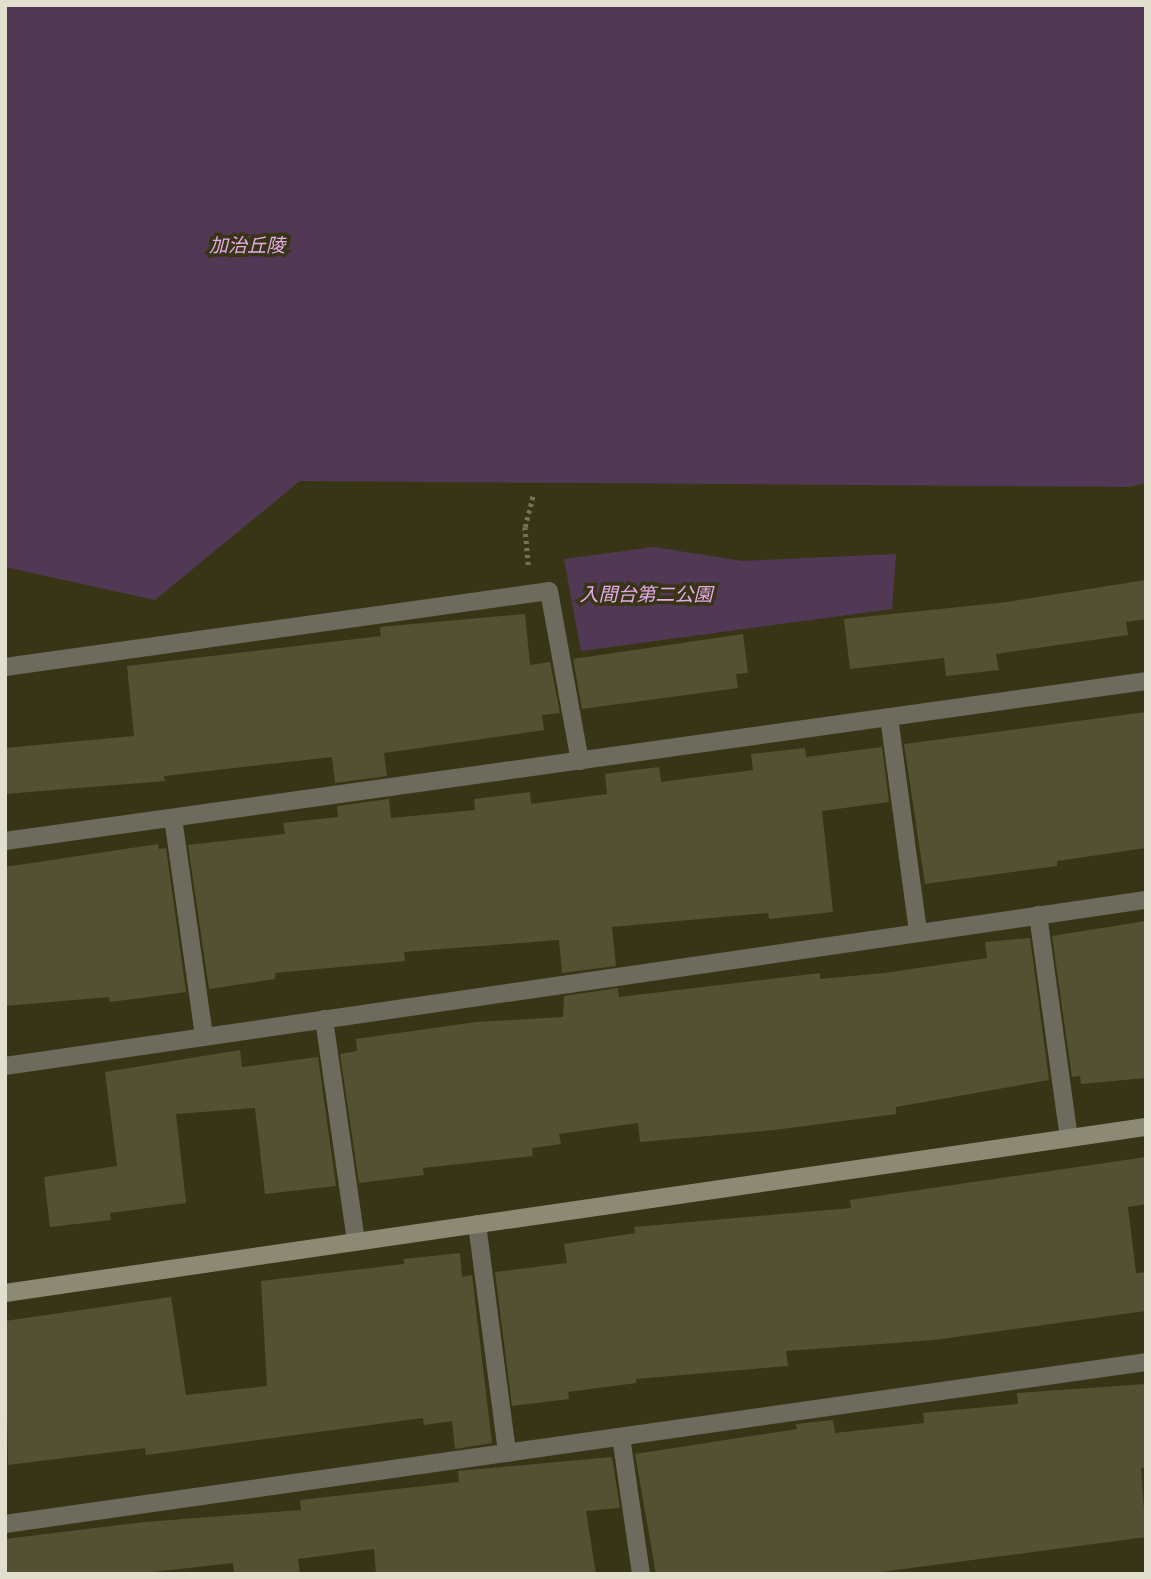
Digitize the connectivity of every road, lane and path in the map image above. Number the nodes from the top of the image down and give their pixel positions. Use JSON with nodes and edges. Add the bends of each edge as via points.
{"nodes":[{"id":1,"x":533,"y":494,"type":"dead end"},
{"id":2,"x":530,"y":593,"type":"junction"},
{"id":3,"x":5,"y":667,"type":"edge"},
{"id":4,"x":1146,"y":681,"type":"edge"},
{"id":5,"x":889,"y":717,"type":"junction"},
{"id":6,"x":580,"y":761,"type":"junction"},
{"id":7,"x":173,"y":818,"type":"junction"},
{"id":8,"x":5,"y":841,"type":"edge"},
{"id":9,"x":1146,"y":900,"type":"edge"},
{"id":10,"x":1038,"y":915,"type":"junction"},
{"id":11,"x":918,"y":932,"type":"junction"},
{"id":12,"x":324,"y":1019,"type":"junction"},
{"id":13,"x":204,"y":1037,"type":"junction"},
{"id":14,"x":5,"y":1066,"type":"edge"},
{"id":15,"x":1146,"y":1127,"type":"edge"},
{"id":16,"x":1069,"y":1138,"type":"junction"},
{"id":17,"x":477,"y":1224,"type":"junction"},
{"id":18,"x":356,"y":1242,"type":"junction"},
{"id":19,"x":5,"y":1293,"type":"edge"},
{"id":20,"x":1146,"y":1362,"type":"edge"},
{"id":21,"x":621,"y":1437,"type":"junction"},
{"id":22,"x":507,"y":1453,"type":"junction"},
{"id":23,"x":5,"y":1524,"type":"edge"},
{"id":24,"x":640,"y":1574,"type":"edge"}],
"edges":[{"from":1,"to":2,"type":"path","via":[[525,527]]},
{"from":2,"to":3,"type":"street"},
{"from":2,"to":6,"type":"street","via":[[549,591]]},
{"from":4,"to":5,"type":"street"},
{"from":5,"to":6,"type":"street"},
{"from":5,"to":11,"type":"street"},
{"from":6,"to":7,"type":"street"},
{"from":7,"to":8,"type":"street"},
{"from":7,"to":13,"type":"street"},
{"from":9,"to":10,"type":"street"},
{"from":10,"to":11,"type":"street"},
{"from":10,"to":16,"type":"street"},
{"from":11,"to":12,"type":"street"},
{"from":12,"to":13,"type":"street"},
{"from":12,"to":18,"type":"street"},
{"from":13,"to":14,"type":"street"},
{"from":15,"to":16,"type":"street"},
{"from":16,"to":17,"type":"street"},
{"from":17,"to":18,"type":"street"},
{"from":17,"to":22,"type":"street"},
{"from":18,"to":19,"type":"street"},
{"from":20,"to":21,"type":"street"},
{"from":21,"to":22,"type":"street"},
{"from":21,"to":24,"type":"street"},
{"from":22,"to":23,"type":"street"}]}
